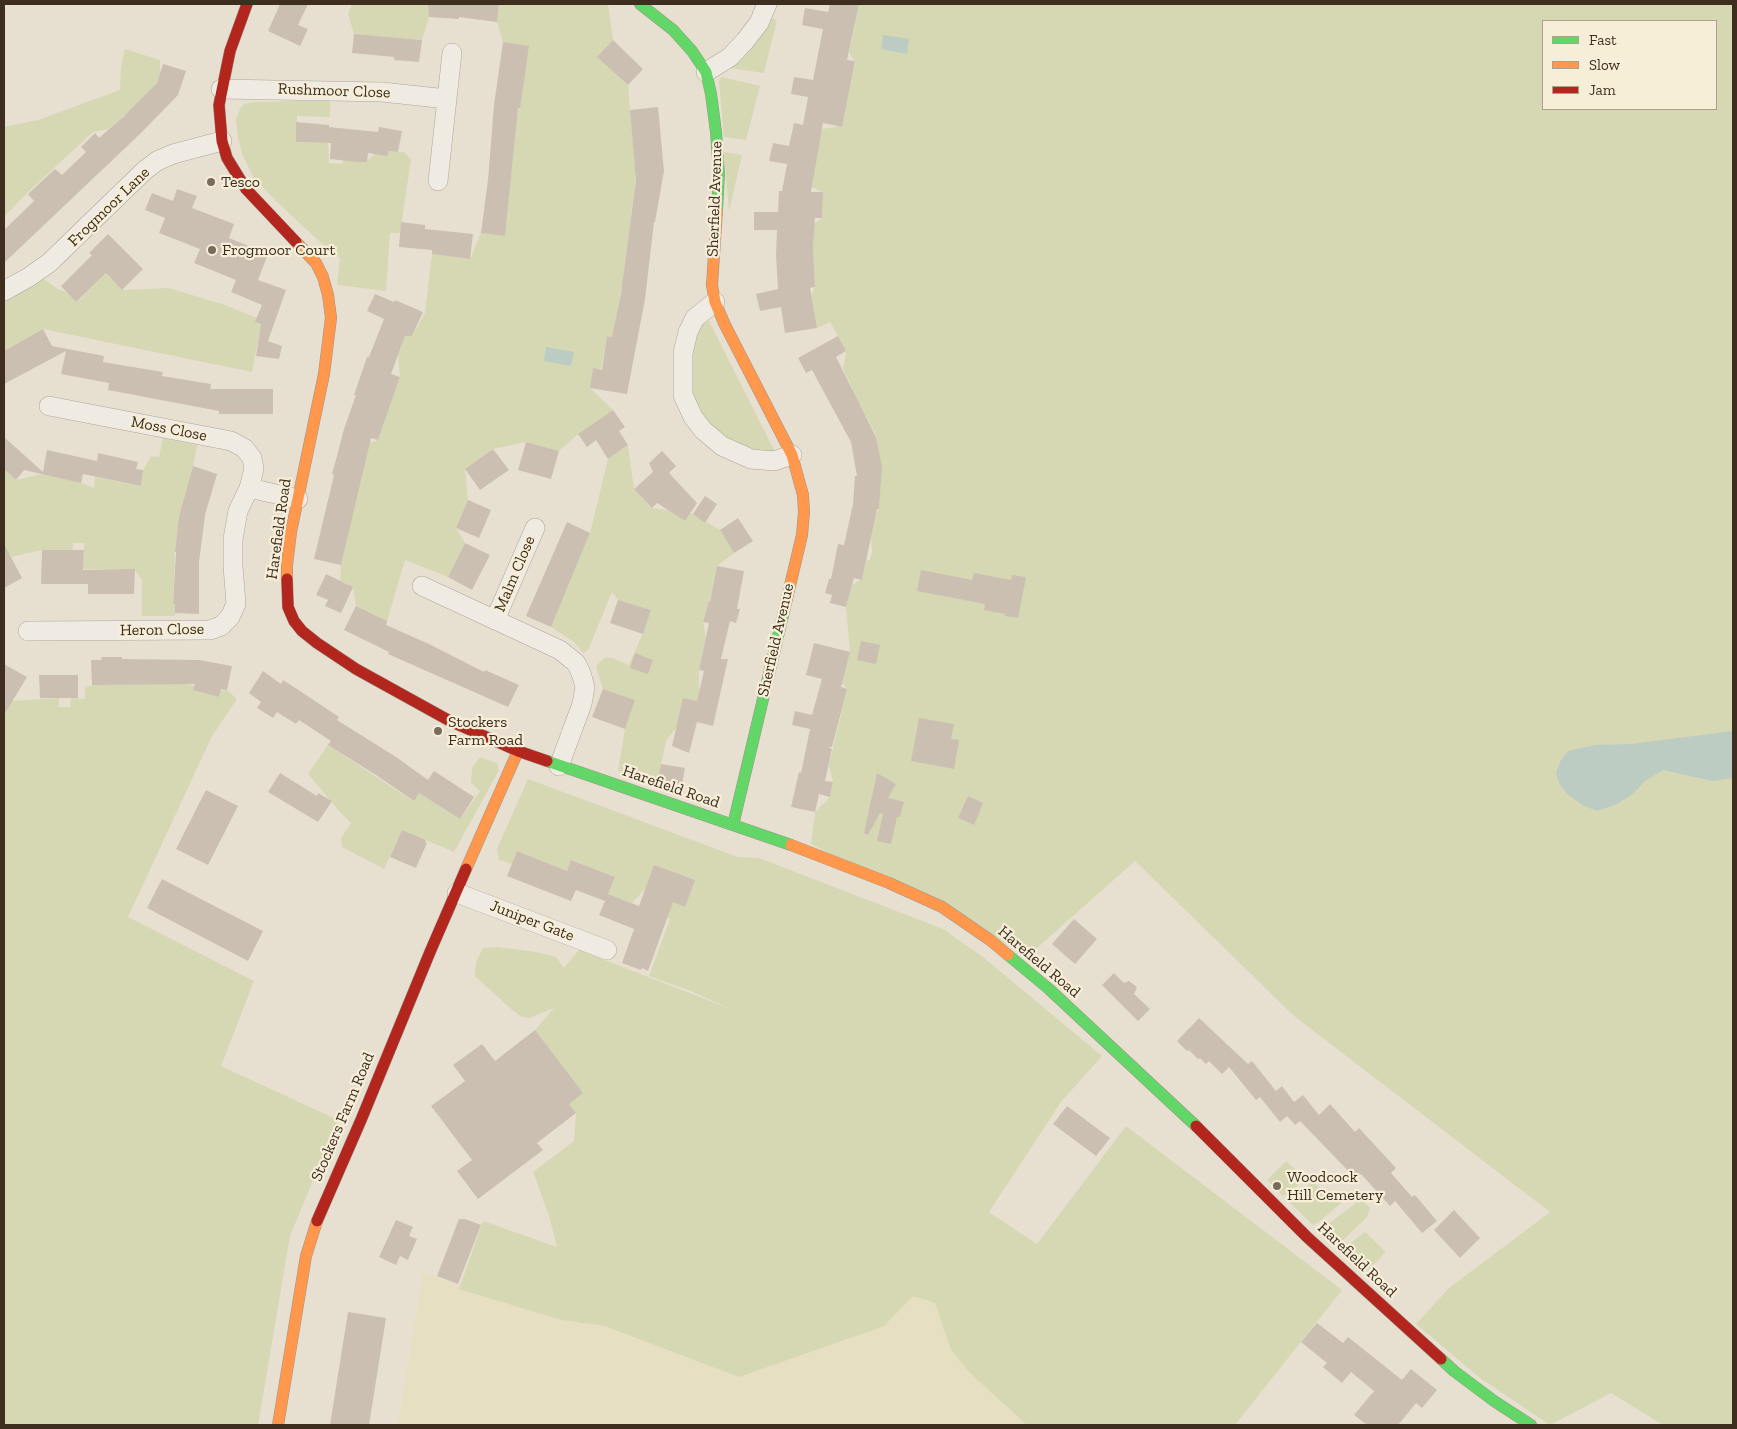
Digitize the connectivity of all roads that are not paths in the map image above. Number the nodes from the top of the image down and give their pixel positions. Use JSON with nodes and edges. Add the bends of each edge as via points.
{"nodes":[{"id":1,"x":247,"y":4,"type":"edge"},
{"id":2,"x":640,"y":4,"type":"edge"},
{"id":3,"x":767,"y":4,"type":"edge"},
{"id":4,"x":452,"y":53,"type":"dead end"},
{"id":5,"x":706,"y":72,"type":"junction"},
{"id":6,"x":221,"y":89,"type":"junction"},
{"id":7,"x":447,"y":99,"type":"junction"},
{"id":8,"x":222,"y":141,"type":"junction"},
{"id":9,"x":438,"y":181,"type":"dead end"},
{"id":10,"x":4,"y":291,"type":"edge"},
{"id":11,"x":715,"y":302,"type":"junction"},
{"id":12,"x":49,"y":406,"type":"dead end"},
{"id":13,"x":792,"y":455,"type":"junction"},
{"id":14,"x":249,"y":488,"type":"junction"},
{"id":15,"x":298,"y":499,"type":"junction"},
{"id":16,"x":535,"y":528,"type":"dead end"},
{"id":17,"x":422,"y":586,"type":"dead end"},
{"id":18,"x":495,"y":620,"type":"junction"},
{"id":19,"x":28,"y":631,"type":"dead end"},
{"id":20,"x":518,"y":751,"type":"junction"},
{"id":21,"x":559,"y":766,"type":"junction"},
{"id":22,"x":733,"y":826,"type":"junction"},
{"id":23,"x":457,"y":893,"type":"junction"},
{"id":24,"x":607,"y":950,"type":"dead end"},
{"id":25,"x":278,"y":1425,"type":"edge"},
{"id":26,"x":1531,"y":1425,"type":"edge"}],
"edges":[{"from":1,"to":6,"type":"street","name":"Harefield Road","via":[[230,51]]},
{"from":2,"to":5,"type":"street","name":"Sherfield Avenue","via":[[673,30]]},
{"from":3,"to":5,"type":"street","via":[[759,23],[745,41],[730,57]]},
{"from":4,"to":7,"type":"street"},
{"from":5,"to":11,"type":"street","name":"Sherfield Avenue","via":[[719,174],[712,285]]},
{"from":6,"to":7,"type":"street","name":"Rushmoor Close","via":[[382,92]]},
{"from":6,"to":8,"type":"street","name":"Harefield Road"},
{"from":7,"to":9,"type":"street"},
{"from":8,"to":10,"type":"street","name":"Frogmoor Lane","via":[[157,161],[50,264]]},
{"from":8,"to":15,"type":"street","name":"Harefield Road","via":[[226,158],[236,175],[316,264],[328,295],[331,318],[324,374]]},
{"from":11,"to":13,"type":"street","name":"Sherfield Avenue"},
{"from":11,"to":13,"type":"street","via":[[695,318],[683,353],[683,395],[693,417],[722,446],[751,459],[774,461]]},
{"from":12,"to":14,"type":"street","name":"Moss Close","via":[[231,441],[244,448],[252,458],[254,470]]},
{"from":13,"to":22,"type":"street","name":"Sherfield Avenue","via":[[803,495],[802,535]]},
{"from":14,"to":15,"type":"street"},
{"from":14,"to":19,"type":"street","name":"Heron Close","via":[[238,511],[233,539],[236,604],[230,617],[220,626],[210,630]]},
{"from":15,"to":20,"type":"street","name":"Harefield Road","via":[[286,588],[288,606],[302,631],[340,659],[402,696]]},
{"from":16,"to":18,"type":"street","name":"Malm Close"},
{"from":17,"to":18,"type":"street","name":"Malm Close"},
{"from":18,"to":21,"type":"street","name":"Malm Close","via":[[560,650],[576,663],[581,673],[585,686],[582,704]]},
{"from":20,"to":21,"type":"street","name":"Harefield Road"},
{"from":20,"to":23,"type":"street","name":"Stockers Farm Road"},
{"from":21,"to":22,"type":"street","name":"Harefield Road"},
{"from":22,"to":26,"type":"street","name":"Harefield Road","via":[[889,883],[942,907],[990,940],[1049,989],[1201,1130],[1307,1237],[1454,1371]]},
{"from":23,"to":24,"type":"street","name":"Juniper Gate"},
{"from":23,"to":25,"type":"street","name":"Stockers Farm Road","via":[[315,1225],[306,1256]]}]}
